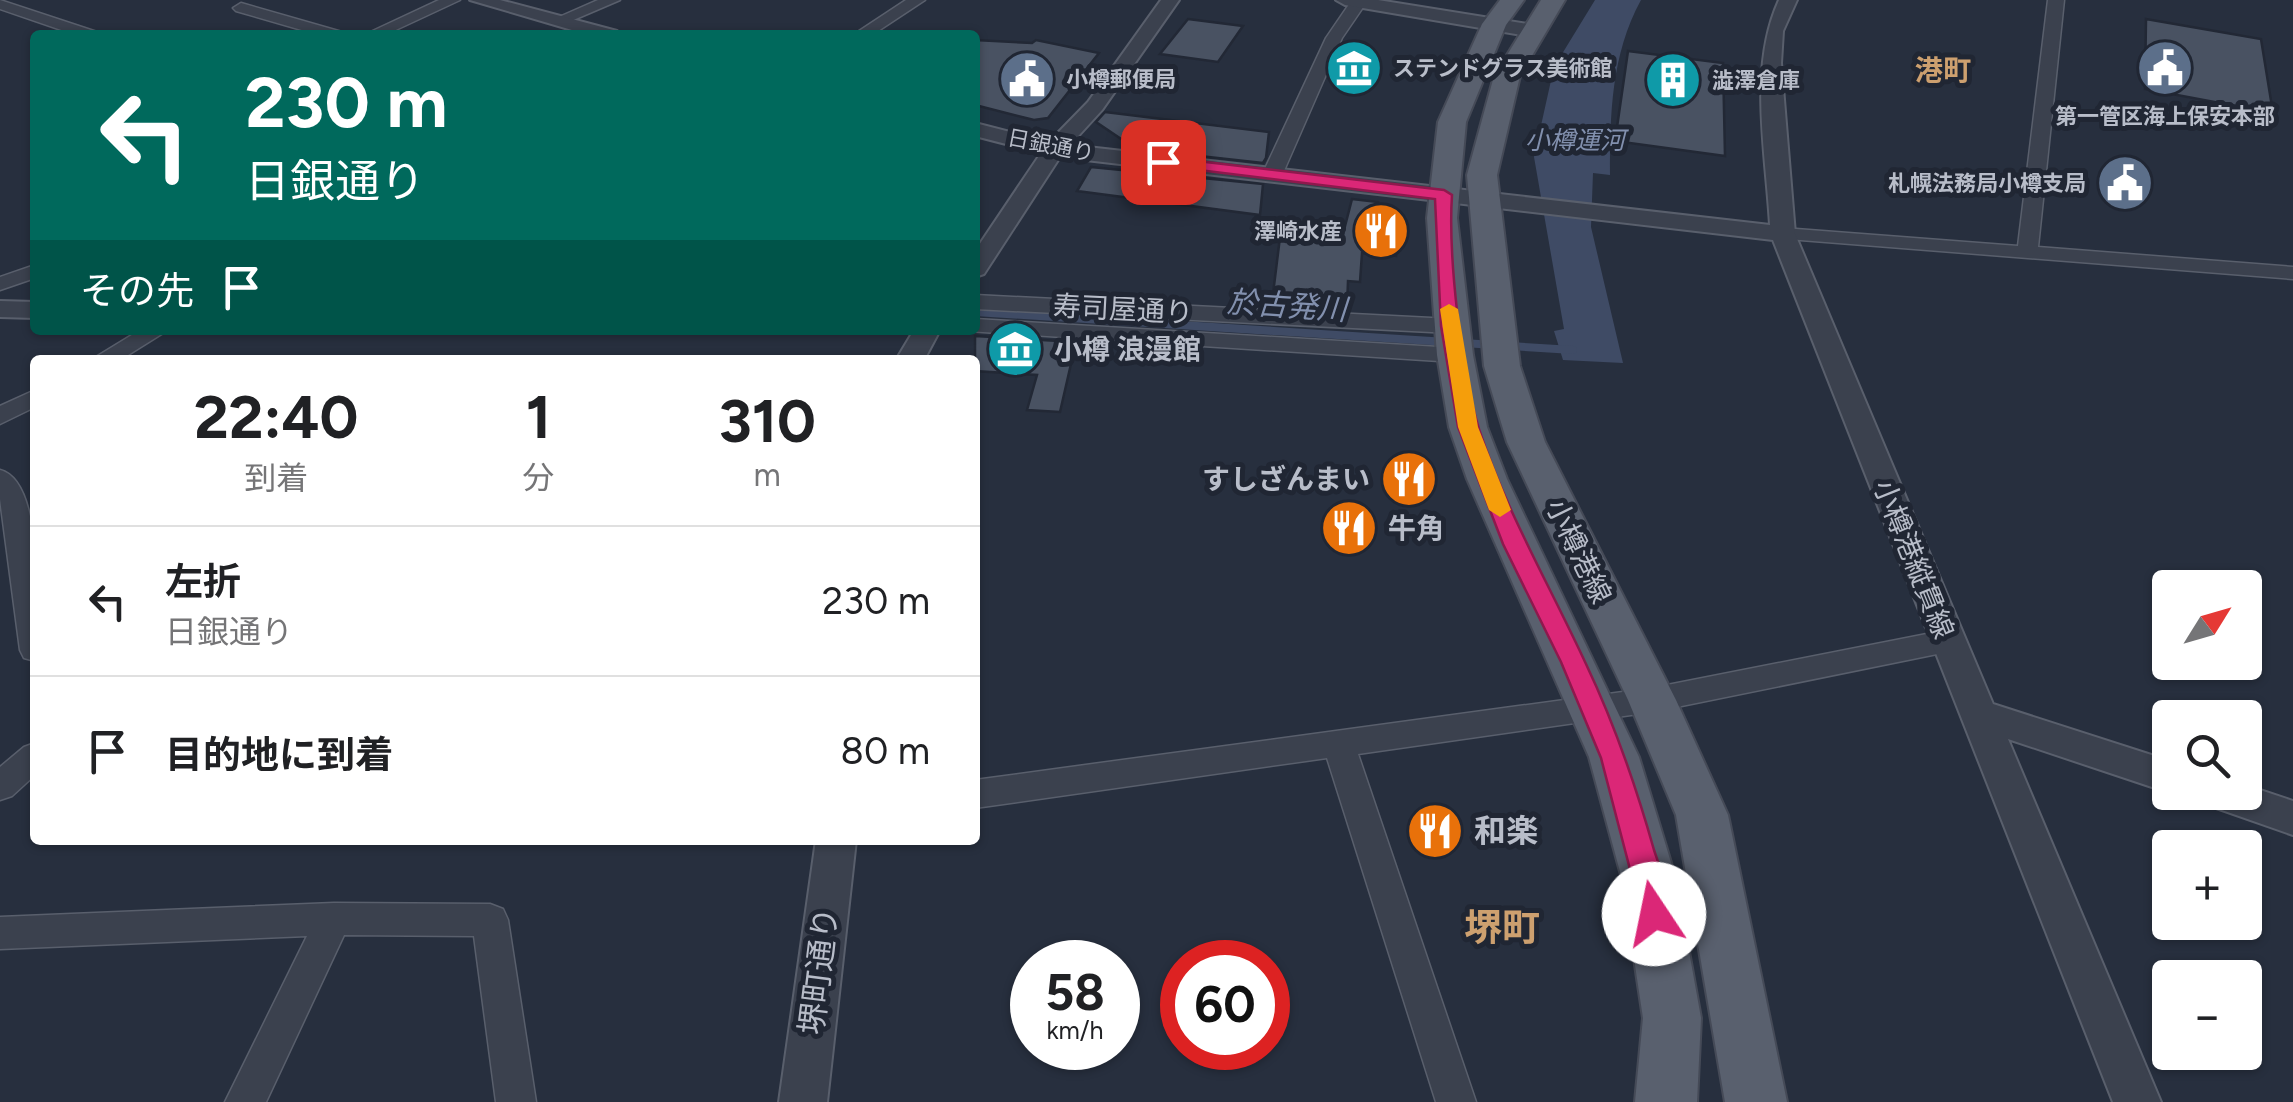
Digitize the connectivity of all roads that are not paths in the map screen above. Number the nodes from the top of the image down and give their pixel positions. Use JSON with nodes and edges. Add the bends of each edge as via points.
{"nodes":[{"id":1,"x":42,"y":0,"type":"edge"},
{"id":2,"x":452,"y":0,"type":"edge"},
{"id":3,"x":478,"y":0,"type":"edge"},
{"id":4,"x":612,"y":0,"type":"edge"},
{"id":5,"x":917,"y":0,"type":"edge"},
{"id":6,"x":1170,"y":0,"type":"edge"},
{"id":7,"x":1512,"y":0,"type":"edge"},
{"id":8,"x":1553,"y":0,"type":"edge"},
{"id":9,"x":1788,"y":0,"type":"edge"},
{"id":10,"x":2056,"y":0,"type":"edge"},
{"id":11,"x":1355,"y":1,"type":"edge"},
{"id":12,"x":242,"y":8,"type":"dead end"},
{"id":13,"x":5,"y":9,"type":"edge"},
{"id":14,"x":558,"y":21,"type":"junction"},
{"id":15,"x":1494,"y":24,"type":"junction"},
{"id":16,"x":74,"y":30,"type":"edge"},
{"id":17,"x":319,"y":30,"type":"edge"},
{"id":18,"x":383,"y":30,"type":"edge"},
{"id":19,"x":588,"y":30,"type":"edge"},
{"id":20,"x":869,"y":30,"type":"edge"},
{"id":21,"x":1534,"y":31,"type":"junction"},
{"id":22,"x":980,"y":130,"type":"edge"},
{"id":23,"x":1054,"y":150,"type":"junction"},
{"id":24,"x":1272,"y":173,"type":"junction"},
{"id":25,"x":1444,"y":195,"type":"junction"},
{"id":26,"x":1484,"y":200,"type":"junction"},
{"id":27,"x":1783,"y":234,"type":"junction"},
{"id":28,"x":2027,"y":253,"type":"junction"},
{"id":29,"x":980,"y":261,"type":"edge"},
{"id":30,"x":30,"y":273,"type":"edge"},
{"id":31,"x":2293,"y":273,"type":"edge"},
{"id":32,"x":30,"y":283,"type":"edge"},
{"id":33,"x":0,"y":286,"type":"edge"},
{"id":34,"x":980,"y":302,"type":"edge"},
{"id":35,"x":0,"y":309,"type":"edge"},
{"id":36,"x":30,"y":310,"type":"edge"},
{"id":37,"x":980,"y":326,"type":"edge"},
{"id":38,"x":148,"y":335,"type":"edge"},
{"id":39,"x":1453,"y":340,"type":"junction"},
{"id":40,"x":112,"y":355,"type":"edge"},
{"id":41,"x":30,"y":400,"type":"edge"},
{"id":42,"x":0,"y":416,"type":"edge"},
{"id":43,"x":0,"y":478,"type":"edge"},
{"id":44,"x":30,"y":615,"type":"edge"},
{"id":45,"x":1947,"y":640,"type":"junction"},
{"id":46,"x":1652,"y":700,"type":"junction"},
{"id":47,"x":1593,"y":708,"type":"junction"},
{"id":48,"x":1981,"y":715,"type":"junction"},
{"id":49,"x":1339,"y":746,"type":"junction"},
{"id":50,"x":30,"y":760,"type":"edge"},
{"id":51,"x":2152,"y":772,"type":"edge"},
{"id":52,"x":0,"y":786,"type":"edge"},
{"id":53,"x":980,"y":793,"type":"edge"},
{"id":54,"x":2262,"y":808,"type":"edge"},
{"id":55,"x":2293,"y":818,"type":"edge"},
{"id":56,"x":835,"y":845,"type":"edge"},
{"id":57,"x":334,"y":919,"type":"junction"},
{"id":58,"x":0,"y":934,"type":"edge"},
{"id":59,"x":245,"y":1102,"type":"edge"},
{"id":60,"x":516,"y":1102,"type":"edge"},
{"id":61,"x":803,"y":1102,"type":"edge"},
{"id":62,"x":1456,"y":1102,"type":"edge"},
{"id":63,"x":1666,"y":1102,"type":"edge"},
{"id":64,"x":1756,"y":1102,"type":"edge"},
{"id":65,"x":2138,"y":1102,"type":"edge"}],
"edges":[{"from":1,"to":13,"type":"street"},
{"from":2,"to":18,"type":"street"},
{"from":3,"to":14,"type":"street"},
{"from":4,"to":14,"type":"street"},
{"from":5,"to":20,"type":"street"},
{"from":6,"to":23,"type":"street","via":[[1095,106]]},
{"from":7,"to":15,"type":"main road","name":"小樽港線"},
{"from":8,"to":21,"type":"main road","name":"小樽港線"},
{"from":9,"to":27,"type":"street","name":"小樽港縦貫線","via":[[1774,31],[1771,63]]},
{"from":10,"to":28,"type":"street"},
{"from":11,"to":15,"type":"street"},
{"from":11,"to":24,"type":"street"},
{"from":12,"to":17,"type":"street"},
{"from":13,"to":16,"type":"street"},
{"from":14,"to":19,"type":"street"},
{"from":15,"to":21,"type":"street"},
{"from":15,"to":25,"type":"main road","name":"小樽港線","via":[[1452,122]]},
{"from":21,"to":26,"type":"main road","name":"小樽港線","via":[[1507,76],[1491,126]]},
{"from":22,"to":23,"type":"street","name":"日銀通り"},
{"from":23,"to":24,"type":"street","name":"日銀通り"},
{"from":23,"to":29,"type":"street"},
{"from":24,"to":25,"type":"street","name":"日銀通り"},
{"from":25,"to":26,"type":"street","name":"日銀通り"},
{"from":25,"to":39,"type":"main road","name":"小樽港線"},
{"from":26,"to":27,"type":"street","name":"日銀通り"},
{"from":26,"to":46,"type":"main road","name":"小樽港線","via":[[1499,345],[1526,442]]},
{"from":27,"to":28,"type":"street"},
{"from":27,"to":45,"type":"street","name":"小樽港縦貫線"},
{"from":28,"to":31,"type":"street"},
{"from":30,"to":33,"type":"street"},
{"from":32,"to":33,"type":"street"},
{"from":34,"to":39,"type":"street","name":"寿司屋通り"},
{"from":35,"to":36,"type":"street"},
{"from":37,"to":39,"type":"street","name":"寿司屋通り"},
{"from":38,"to":40,"type":"street"},
{"from":39,"to":47,"type":"main road","name":"小樽港線","via":[[1468,427],[1486,479]]},
{"from":41,"to":42,"type":"street"},
{"from":43,"to":44,"type":"street","via":[[12,491]]},
{"from":45,"to":46,"type":"street"},
{"from":45,"to":48,"type":"street","name":"小樽港縦貫線"},
{"from":46,"to":47,"type":"street"},
{"from":46,"to":64,"type":"main road","name":"小樽港線","via":[[1702,815]]},
{"from":47,"to":49,"type":"street"},
{"from":47,"to":63,"type":"main road","name":"小樽港線","via":[[1648,879],[1672,1018]]},
{"from":48,"to":51,"type":"street"},
{"from":48,"to":65,"type":"street","name":"小樽港縦貫線"},
{"from":49,"to":53,"type":"street"},
{"from":49,"to":62,"type":"street"},
{"from":50,"to":52,"type":"street"},
{"from":54,"to":55,"type":"street"},
{"from":56,"to":61,"type":"street","name":"堺町通り"},
{"from":57,"to":58,"type":"street"},
{"from":57,"to":59,"type":"street"},
{"from":57,"to":60,"type":"street","via":[[490,920]]}]}
